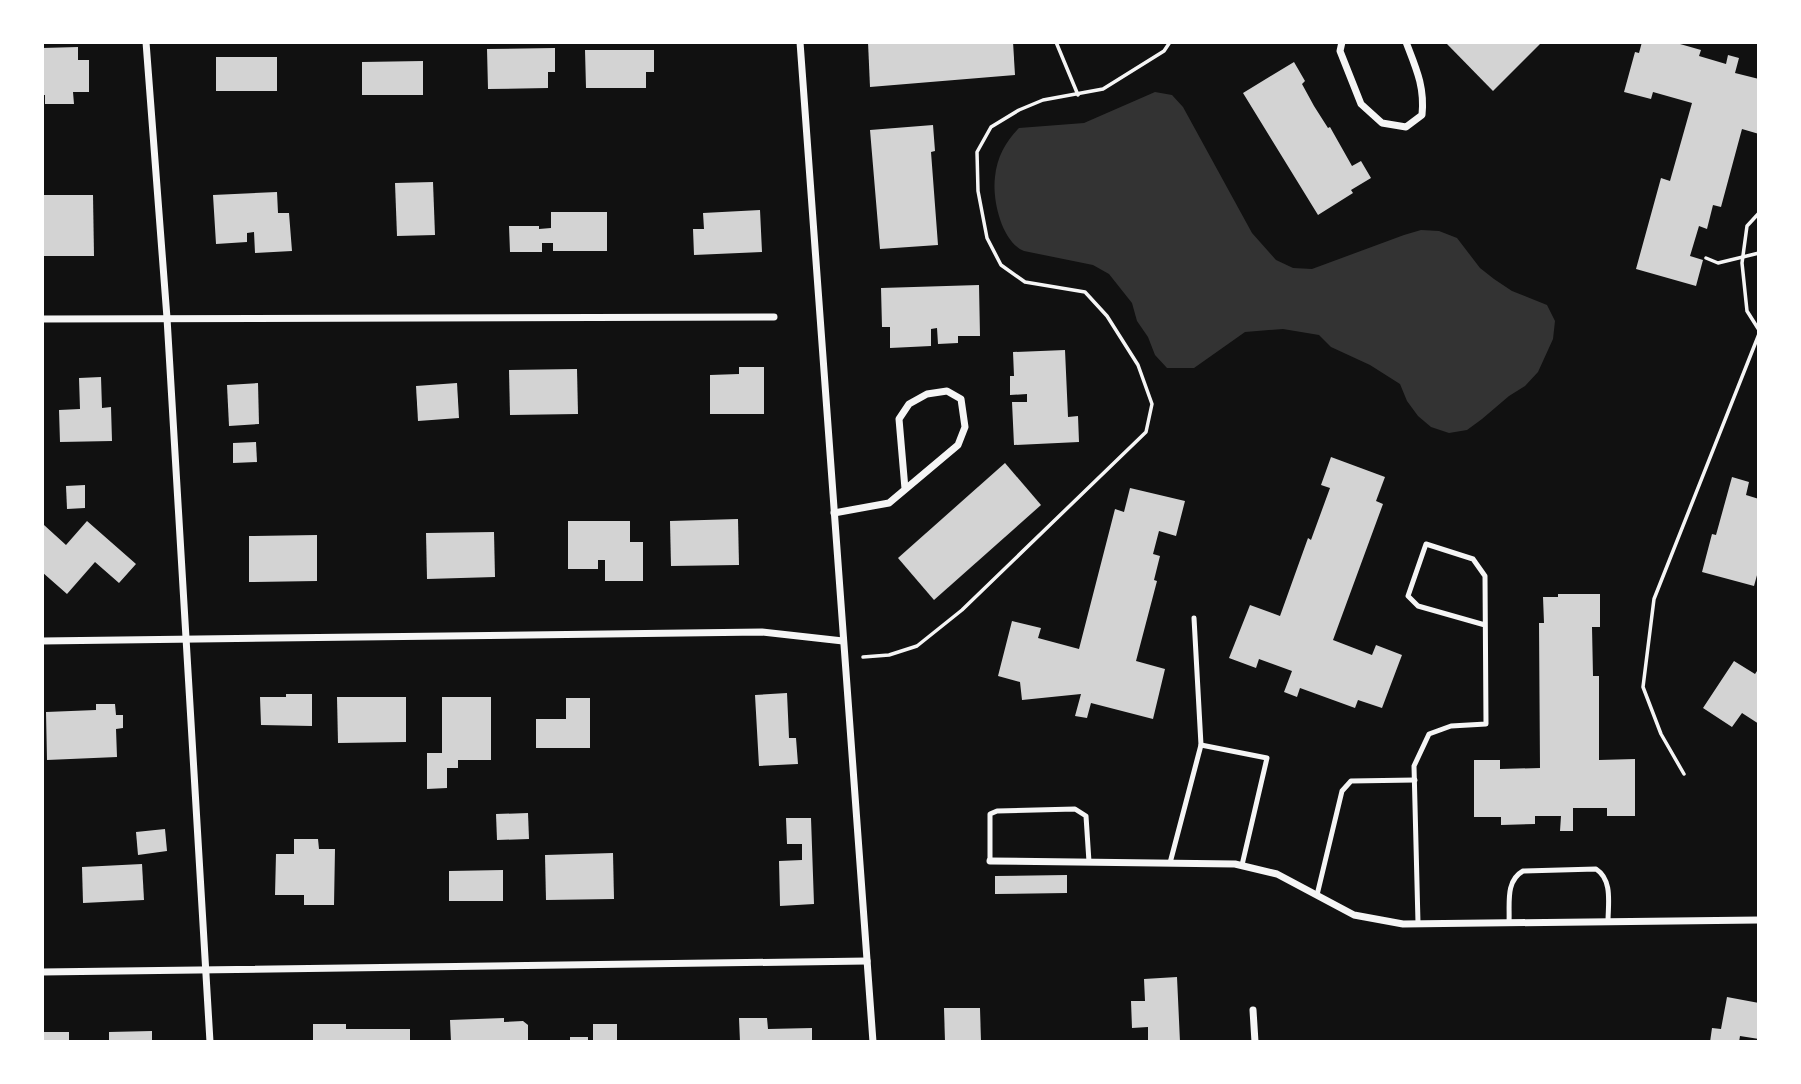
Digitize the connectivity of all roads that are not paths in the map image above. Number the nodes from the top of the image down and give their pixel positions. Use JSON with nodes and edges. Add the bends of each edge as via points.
{"nodes":[{"id":1,"x":146,"y":42,"type":"edge"},
{"id":2,"x":800,"y":42,"type":"edge"},
{"id":3,"x":1342,"y":42,"type":"edge"},
{"id":4,"x":1406,"y":42,"type":"edge"},
{"id":5,"x":167,"y":317,"type":"junction"},
{"id":6,"x":774,"y":317,"type":"dead end"},
{"id":7,"x":42,"y":319,"type":"edge"},
{"id":8,"x":905,"y":489,"type":"junction"},
{"id":9,"x":834,"y":513,"type":"junction"},
{"id":10,"x":1194,"y":618,"type":"dead end"},
{"id":11,"x":1485,"y":625,"type":"junction"},
{"id":12,"x":185,"y":639,"type":"junction"},
{"id":13,"x":42,"y":641,"type":"edge"},
{"id":14,"x":844,"y":641,"type":"junction"},
{"id":15,"x":1201,"y":744,"type":"junction"},
{"id":16,"x":1415,"y":780,"type":"junction"},
{"id":17,"x":990,"y":862,"type":"joint"},
{"id":18,"x":1089,"y":862,"type":"junction"},
{"id":19,"x":1170,"y":863,"type":"junction"},
{"id":20,"x":1242,"y":865,"type":"junction"},
{"id":21,"x":1317,"y":895,"type":"junction"},
{"id":22,"x":1759,"y":920,"type":"edge"},
{"id":23,"x":1608,"y":922,"type":"junction"},
{"id":24,"x":1418,"y":923,"type":"junction"},
{"id":25,"x":1509,"y":923,"type":"junction"},
{"id":26,"x":867,"y":961,"type":"junction"},
{"id":27,"x":205,"y":970,"type":"junction"},
{"id":28,"x":42,"y":972,"type":"edge"},
{"id":29,"x":1253,"y":1010,"type":"dead end"},
{"id":30,"x":210,"y":1042,"type":"edge"},
{"id":31,"x":873,"y":1042,"type":"edge"},
{"id":32,"x":1255,"y":1042,"type":"edge"}],
"edges":[{"from":1,"to":5,"type":"street"},
{"from":2,"to":9,"type":"street"},
{"from":3,"to":4,"type":"street","via":[[1340,51],[1362,104],[1382,123],[1406,127],[1422,115],[1424,97]]},
{"from":5,"to":6,"type":"street"},
{"from":5,"to":7,"type":"street"},
{"from":5,"to":12,"type":"street"},
{"from":8,"to":8,"type":"street","via":[[899,419],[909,404],[927,394],[947,391],[961,399],[965,426],[958,445]]},
{"from":8,"to":9,"type":"street","via":[[889,503]]},
{"from":9,"to":14,"type":"street"},
{"from":10,"to":15,"type":"lane"},
{"from":11,"to":11,"type":"lane","via":[[1485,576],[1473,559],[1426,544],[1408,596],[1418,606]]},
{"from":11,"to":16,"type":"lane","via":[[1486,724],[1451,726],[1429,734],[1414,766]]},
{"from":12,"to":13,"type":"street"},
{"from":12,"to":14,"type":"street","via":[[762,632]]},
{"from":12,"to":27,"type":"street"},
{"from":14,"to":26,"type":"street"},
{"from":15,"to":19,"type":"lane"},
{"from":15,"to":20,"type":"lane","via":[[1267,758]]},
{"from":16,"to":21,"type":"lane","via":[[1351,781],[1342,791]]},
{"from":16,"to":24,"type":"lane"},
{"from":17,"to":18,"type":"street"},
{"from":17,"to":18,"type":"lane","via":[[990,814],[1075,809],[1086,816]]},
{"from":18,"to":19,"type":"street"},
{"from":19,"to":20,"type":"street"},
{"from":20,"to":21,"type":"street","via":[[1277,874]]},
{"from":21,"to":24,"type":"street","via":[[1354,915]]},
{"from":22,"to":23,"type":"street"},
{"from":23,"to":25,"type":"street"},
{"from":23,"to":25,"type":"lane","via":[[1608,886],[1596,869],[1515,875],[1510,886]]},
{"from":24,"to":25,"type":"street"},
{"from":26,"to":27,"type":"street"},
{"from":26,"to":31,"type":"street"},
{"from":27,"to":28,"type":"street"},
{"from":27,"to":30,"type":"street"},
{"from":29,"to":32,"type":"street"}]}
